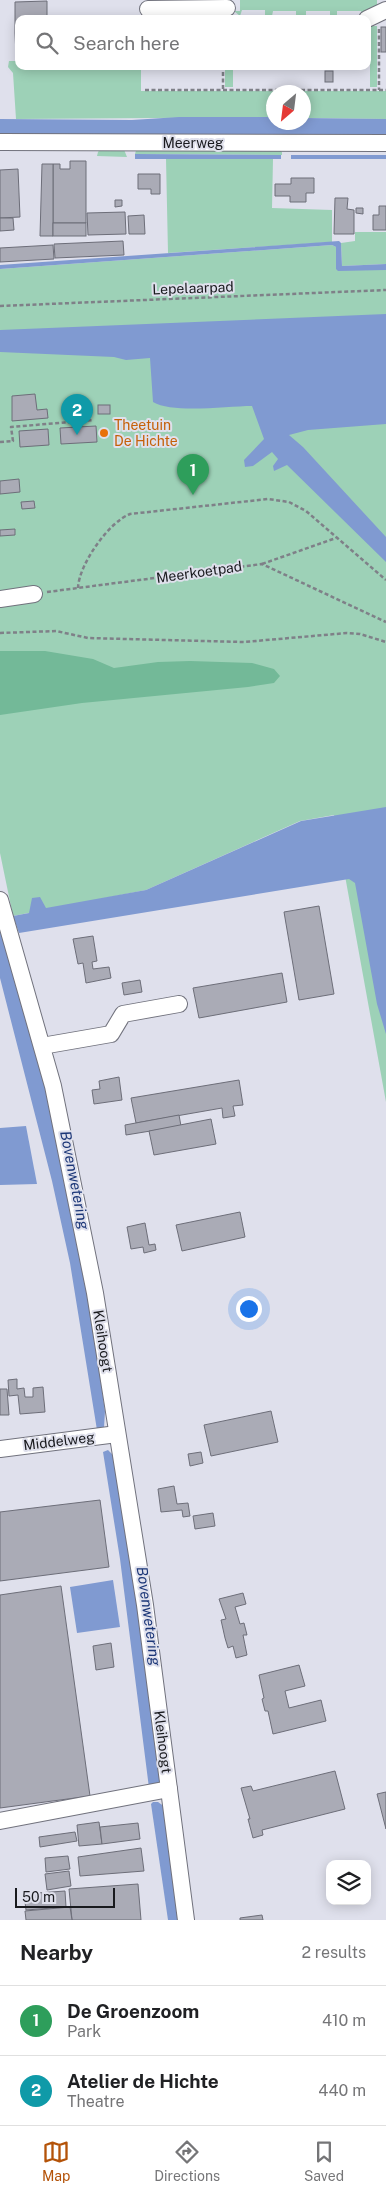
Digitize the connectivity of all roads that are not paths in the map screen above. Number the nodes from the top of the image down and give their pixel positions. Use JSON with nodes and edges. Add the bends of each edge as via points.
{"nodes":[{"id":1,"x":148,"y":9,"type":"dead end"},
{"id":2,"x":229,"y":9,"type":"edge"},
{"id":3,"x":0,"y":142,"type":"edge"},
{"id":4,"x":386,"y":143,"type":"edge"},
{"id":5,"x":34,"y":594,"type":"road end"},
{"id":6,"x":0,"y":599,"type":"edge"},
{"id":7,"x":0,"y":900,"type":"edge"},
{"id":8,"x":178,"y":1004,"type":"dead end"},
{"id":9,"x":42,"y":1046,"type":"junction"},
{"id":10,"x":117,"y":1434,"type":"junction"},
{"id":11,"x":0,"y":1449,"type":"edge"},
{"id":12,"x":169,"y":1790,"type":"junction"},
{"id":13,"x":0,"y":1821,"type":"edge"},
{"id":14,"x":186,"y":1920,"type":"edge"}],
"edges":[{"from":1,"to":2,"type":"street"},
{"from":3,"to":4,"type":"street","name":"Meerweg"},
{"from":5,"to":6,"type":"street"},
{"from":7,"to":9,"type":"street","name":"Kleihoogt"},
{"from":8,"to":9,"type":"street","via":[[123,1014],[111,1034]]},
{"from":9,"to":10,"type":"street","name":"Kleihoogt","via":[[54,1086],[96,1293]]},
{"from":10,"to":11,"type":"street","name":"Middelweg"},
{"from":10,"to":12,"type":"street","name":"Kleihoogt","via":[[145,1605]]},
{"from":12,"to":13,"type":"street","name":"Kleihoogt"},
{"from":12,"to":14,"type":"street","name":"Kleihoogt"}]}
